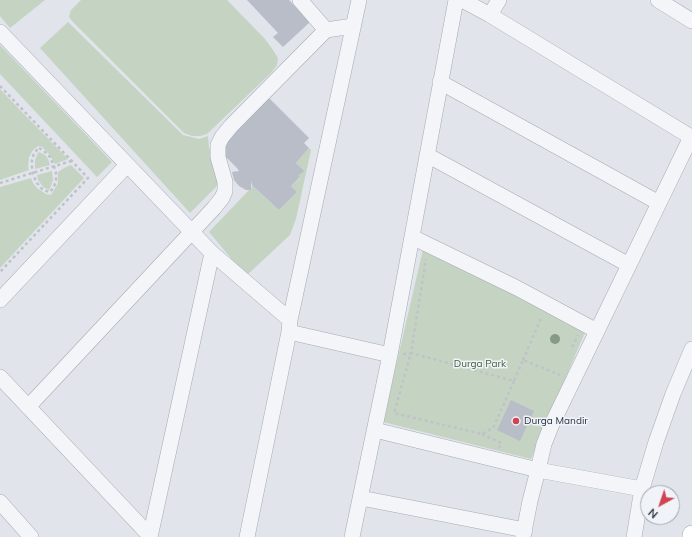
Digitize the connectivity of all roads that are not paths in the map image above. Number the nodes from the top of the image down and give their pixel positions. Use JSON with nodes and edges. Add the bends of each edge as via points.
{"nodes":[{"id":1,"x":300,"y":0,"type":"edge"},
{"id":2,"x":359,"y":0,"type":"edge"},
{"id":3,"x":456,"y":0,"type":"edge"},
{"id":4,"x":462,"y":0,"type":"edge"},
{"id":5,"x":499,"y":0,"type":"edge"},
{"id":6,"x":658,"y":0,"type":"edge"},
{"id":7,"x":490,"y":15,"type":"junction"},
{"id":8,"x":692,"y":21,"type":"edge"},
{"id":9,"x":353,"y":26,"type":"junction"},
{"id":10,"x":326,"y":30,"type":"junction"},
{"id":11,"x":0,"y":32,"type":"edge"},
{"id":12,"x":440,"y":82,"type":"junction"},
{"id":13,"x":692,"y":137,"type":"edge"},
{"id":14,"x":427,"y":155,"type":"junction"},
{"id":15,"x":127,"y":165,"type":"junction"},
{"id":16,"x":659,"y":203,"type":"junction"},
{"id":17,"x":191,"y":232,"type":"junction"},
{"id":18,"x":412,"y":237,"type":"junction"},
{"id":19,"x":212,"y":253,"type":"junction"},
{"id":20,"x":629,"y":265,"type":"junction"},
{"id":21,"x":0,"y":300,"type":"edge"},
{"id":22,"x":289,"y":326,"type":"junction"},
{"id":23,"x":597,"y":331,"type":"junction"},
{"id":24,"x":692,"y":349,"type":"edge"},
{"id":25,"x":390,"y":355,"type":"junction"},
{"id":26,"x":0,"y":377,"type":"edge"},
{"id":27,"x":28,"y":407,"type":"junction"},
{"id":28,"x":375,"y":430,"type":"junction"},
{"id":29,"x":538,"y":470,"type":"junction"},
{"id":30,"x":643,"y":485,"type":"edge"},
{"id":31,"x":640,"y":490,"type":"edge"},
{"id":32,"x":360,"y":498,"type":"junction"},
{"id":33,"x":0,"y":502,"type":"edge"},
{"id":34,"x":640,"y":502,"type":"edge"},
{"id":35,"x":524,"y":534,"type":"edge"},
{"id":36,"x":31,"y":537,"type":"edge"},
{"id":37,"x":150,"y":537,"type":"edge"},
{"id":38,"x":247,"y":537,"type":"edge"},
{"id":39,"x":352,"y":537,"type":"edge"},
{"id":40,"x":634,"y":537,"type":"edge"}],
"edges":[{"from":1,"to":10,"type":"street"},
{"from":2,"to":9,"type":"street"},
{"from":3,"to":12,"type":"street"},
{"from":4,"to":7,"type":"street"},
{"from":5,"to":7,"type":"street"},
{"from":6,"to":8,"type":"street"},
{"from":7,"to":13,"type":"street"},
{"from":9,"to":10,"type":"street"},
{"from":9,"to":22,"type":"street"},
{"from":10,"to":17,"type":"street","via":[[222,137],[218,145],[218,157],[225,191],[214,208]]},
{"from":11,"to":15,"type":"street"},
{"from":12,"to":14,"type":"street"},
{"from":12,"to":16,"type":"street"},
{"from":13,"to":16,"type":"street"},
{"from":14,"to":18,"type":"street"},
{"from":14,"to":20,"type":"street"},
{"from":15,"to":17,"type":"street"},
{"from":15,"to":21,"type":"street"},
{"from":16,"to":20,"type":"street"},
{"from":17,"to":19,"type":"street"},
{"from":17,"to":27,"type":"street"},
{"from":18,"to":23,"type":"street","via":[[517,288]]},
{"from":18,"to":25,"type":"street"},
{"from":19,"to":22,"type":"street"},
{"from":19,"to":37,"type":"street"},
{"from":20,"to":23,"type":"street"},
{"from":22,"to":25,"type":"street"},
{"from":22,"to":38,"type":"street"},
{"from":23,"to":29,"type":"street","via":[[544,444]]},
{"from":24,"to":30,"type":"street","via":[[673,394]]},
{"from":25,"to":28,"type":"street"},
{"from":26,"to":27,"type":"street"},
{"from":27,"to":37,"type":"street"},
{"from":28,"to":29,"type":"street"},
{"from":28,"to":32,"type":"street"},
{"from":29,"to":31,"type":"street"},
{"from":29,"to":35,"type":"street"},
{"from":32,"to":35,"type":"street"},
{"from":32,"to":39,"type":"street"},
{"from":33,"to":36,"type":"street"},
{"from":34,"to":40,"type":"street"}]}
